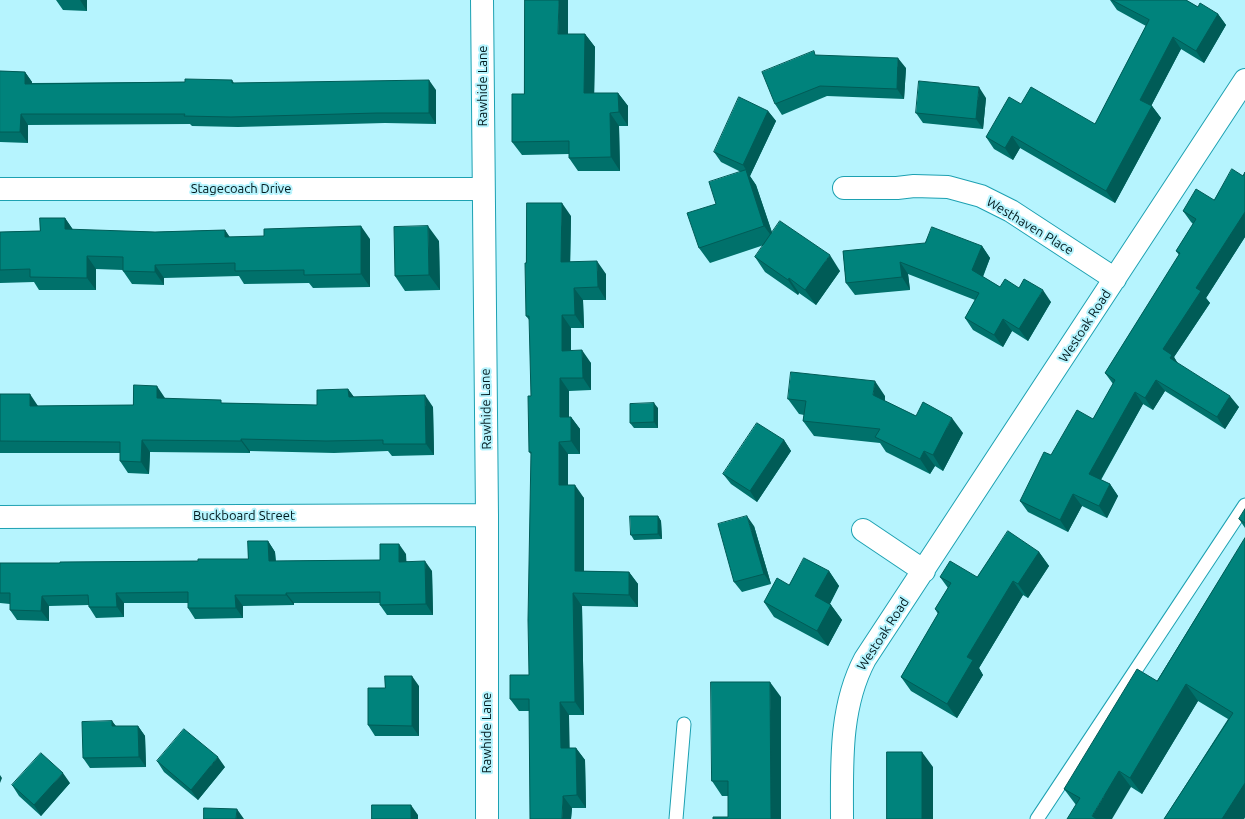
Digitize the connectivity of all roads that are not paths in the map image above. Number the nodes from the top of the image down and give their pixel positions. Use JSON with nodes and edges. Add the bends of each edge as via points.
{"nodes":[{"id":1,"x":482,"y":0,"type":"edge"},
{"id":2,"x":1245,"y":80,"type":"edge"},
{"id":3,"x":844,"y":188,"type":"dead end"},
{"id":4,"x":0,"y":189,"type":"edge"},
{"id":5,"x":483,"y":189,"type":"junction"},
{"id":6,"x":1115,"y":279,"type":"junction"},
{"id":7,"x":1245,"y":505,"type":"edge"},
{"id":8,"x":487,"y":515,"type":"junction"},
{"id":9,"x":0,"y":517,"type":"edge"},
{"id":10,"x":863,"y":530,"type":"dead end"},
{"id":11,"x":924,"y":571,"type":"junction"},
{"id":12,"x":684,"y":724,"type":"dead end"},
{"id":13,"x":487,"y":819,"type":"edge"},
{"id":14,"x":676,"y":819,"type":"edge"},
{"id":15,"x":842,"y":819,"type":"edge"},
{"id":16,"x":1037,"y":819,"type":"edge"}],
"edges":[{"from":1,"to":5,"type":"street","name":"Rawhide Lane"},
{"from":2,"to":6,"type":"street","name":"Westoak Road"},
{"from":3,"to":6,"type":"street","name":"Westhaven Place","via":[[948,187],[981,196],[1011,211]]},
{"from":4,"to":5,"type":"street","name":"Stagecoach Drive"},
{"from":5,"to":8,"type":"street","name":"Rawhide Lane"},
{"from":6,"to":11,"type":"street","name":"Westoak Road"},
{"from":7,"to":16,"type":"lane"},
{"from":8,"to":9,"type":"street","name":"Buckboard Street"},
{"from":8,"to":13,"type":"street","name":"Rawhide Lane"},
{"from":10,"to":11,"type":"street"},
{"from":11,"to":15,"type":"street","name":"Westoak Road","via":[[855,678],[845,722],[842,753]]},
{"from":12,"to":14,"type":"lane"}]}
